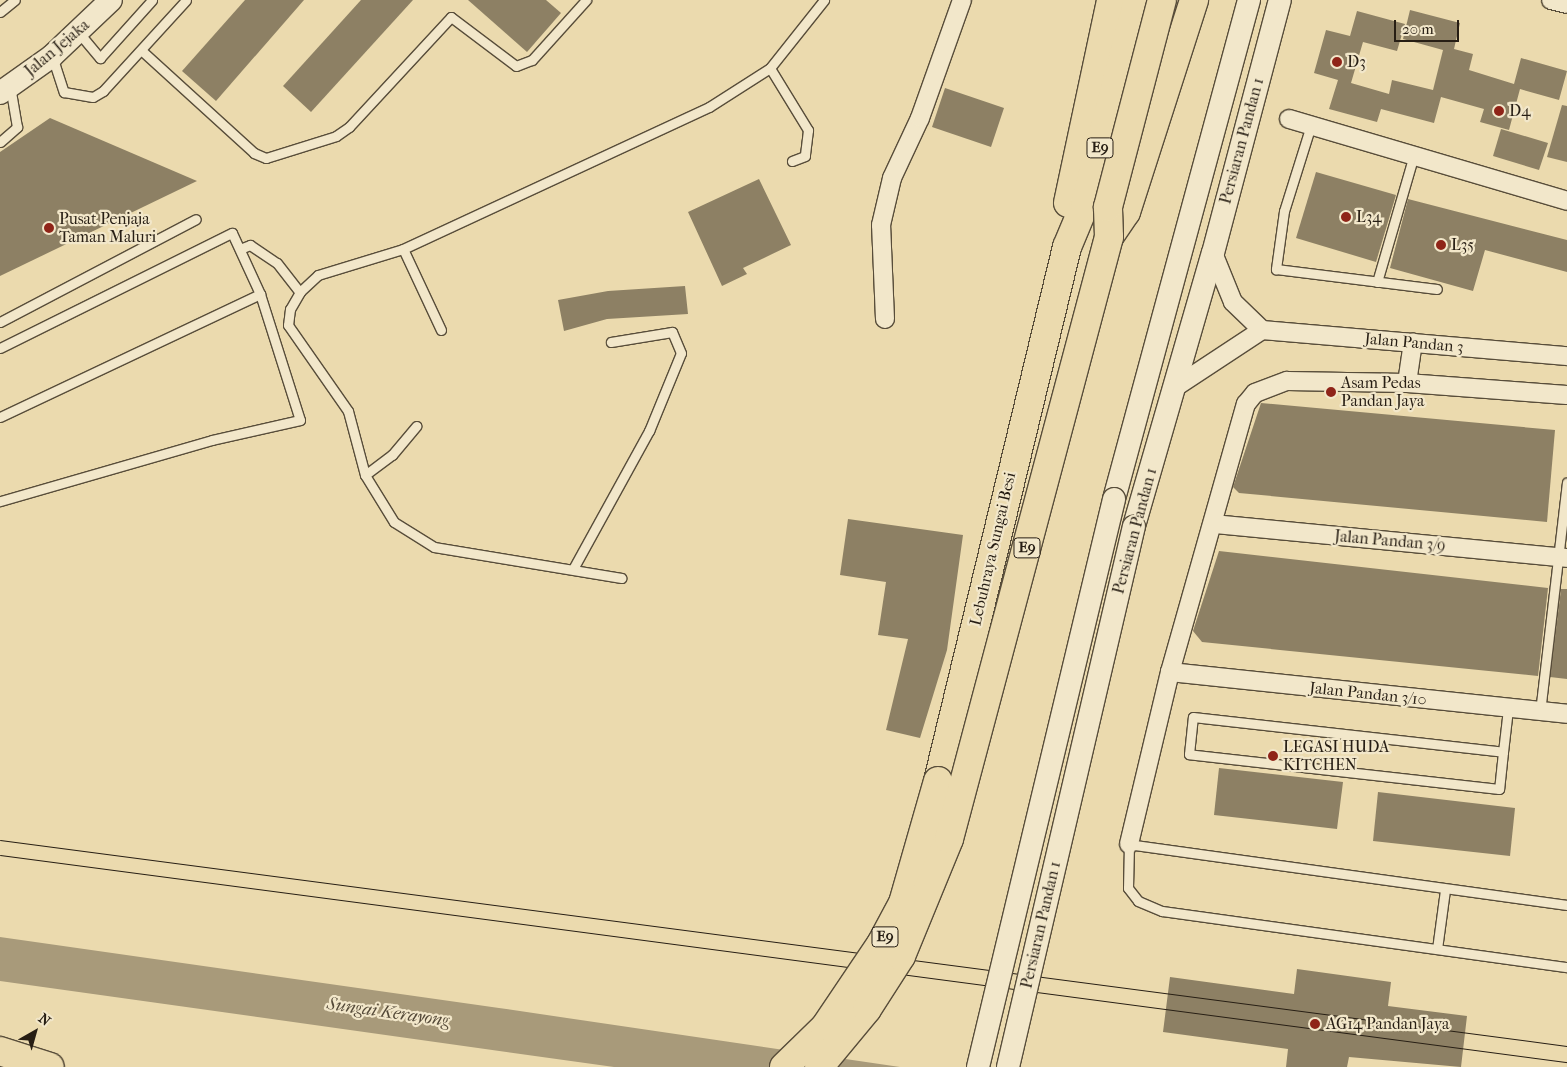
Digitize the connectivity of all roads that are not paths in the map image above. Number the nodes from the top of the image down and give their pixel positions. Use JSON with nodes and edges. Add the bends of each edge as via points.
{"nodes":[{"id":1,"x":15,"y":0,"type":"edge"},
{"id":2,"x":111,"y":0,"type":"edge"},
{"id":3,"x":152,"y":0,"type":"edge"},
{"id":4,"x":186,"y":0,"type":"edge"},
{"id":5,"x":586,"y":0,"type":"edge"},
{"id":6,"x":824,"y":0,"type":"edge"},
{"id":7,"x":962,"y":0,"type":"edge"},
{"id":8,"x":1111,"y":0,"type":"edge"},
{"id":9,"x":1138,"y":0,"type":"edge"},
{"id":10,"x":1162,"y":0,"type":"edge"},
{"id":11,"x":1194,"y":0,"type":"edge"},
{"id":12,"x":1249,"y":0,"type":"edge"},
{"id":13,"x":1280,"y":0,"type":"edge"},
{"id":14,"x":1551,"y":0,"type":"edge"},
{"id":15,"x":1567,"y":4,"type":"edge"},
{"id":16,"x":0,"y":12,"type":"edge"},
{"id":17,"x":78,"y":34,"type":"junction"},
{"id":18,"x":141,"y":50,"type":"junction"},
{"id":19,"x":52,"y":56,"type":"junction"},
{"id":20,"x":770,"y":68,"type":"junction"},
{"id":21,"x":5,"y":89,"type":"edge"},
{"id":22,"x":1289,"y":119,"type":"dead end"},
{"id":23,"x":1311,"y":125,"type":"junction"},
{"id":24,"x":0,"y":142,"type":"edge"},
{"id":25,"x":1414,"y":155,"type":"junction"},
{"id":26,"x":792,"y":161,"type":"dead end"},
{"id":27,"x":1567,"y":201,"type":"edge"},
{"id":28,"x":196,"y":219,"type":"dead end"},
{"id":29,"x":1109,"y":237,"type":"junction"},
{"id":30,"x":1067,"y":247,"type":"junction"},
{"id":31,"x":240,"y":249,"type":"junction"},
{"id":32,"x":403,"y":249,"type":"junction"},
{"id":33,"x":1213,"y":253,"type":"junction"},
{"id":34,"x":1377,"y":282,"type":"junction"},
{"id":35,"x":1437,"y":289,"type":"dead end"},
{"id":36,"x":300,"y":292,"type":"junction"},
{"id":37,"x":260,"y":294,"type":"junction"},
{"id":38,"x":885,"y":319,"type":"dead end"},
{"id":39,"x":0,"y":322,"type":"edge"},
{"id":40,"x":441,"y":330,"type":"dead end"},
{"id":41,"x":1262,"y":330,"type":"junction"},
{"id":42,"x":611,"y":342,"type":"dead end"},
{"id":43,"x":1413,"y":342,"type":"junction"},
{"id":44,"x":0,"y":348,"type":"edge"},
{"id":45,"x":1567,"y":356,"type":"edge"},
{"id":46,"x":1407,"y":382,"type":"junction"},
{"id":47,"x":1174,"y":388,"type":"junction"},
{"id":48,"x":1567,"y":394,"type":"edge"},
{"id":49,"x":0,"y":416,"type":"edge"},
{"id":50,"x":416,"y":426,"type":"dead end"},
{"id":51,"x":365,"y":475,"type":"junction"},
{"id":52,"x":1567,"y":484,"type":"edge"},
{"id":53,"x":0,"y":501,"type":"edge"},
{"id":54,"x":1214,"y":524,"type":"junction"},
{"id":55,"x":1562,"y":557,"type":"edge"},
{"id":56,"x":573,"y":569,"type":"junction"},
{"id":57,"x":621,"y":578,"type":"dead end"},
{"id":58,"x":1170,"y":672,"type":"junction"},
{"id":59,"x":1508,"y":708,"type":"junction"},
{"id":60,"x":1540,"y":712,"type":"junction"},
{"id":61,"x":1567,"y":714,"type":"edge"},
{"id":62,"x":1503,"y":752,"type":"junction"},
{"id":63,"x":1128,"y":844,"type":"junction"},
{"id":64,"x":1445,"y":890,"type":"junction"},
{"id":65,"x":1567,"y":905,"type":"edge"},
{"id":66,"x":1437,"y":949,"type":"junction"},
{"id":67,"x":1567,"y":967,"type":"edge"},
{"id":68,"x":0,"y":1051,"type":"edge"},
{"id":69,"x":50,"y":1067,"type":"edge"},
{"id":70,"x":784,"y":1067,"type":"edge"},
{"id":71,"x":819,"y":1067,"type":"edge"},
{"id":72,"x":978,"y":1067,"type":"edge"},
{"id":73,"x":1008,"y":1067,"type":"edge"}],
"edges":[{"from":1,"to":16,"type":"lane"},
{"from":2,"to":17,"type":"street","name":"Jalan Jejaka"},
{"from":3,"to":17,"type":"lane","via":[[100,58]]},
{"from":4,"to":18,"type":"lane"},
{"from":5,"to":18,"type":"lane","via":[[532,60],[516,66],[451,17],[349,127],[336,136],[266,158],[254,153]]},
{"from":6,"to":20,"type":"lane"},
{"from":7,"to":38,"type":"street","via":[[920,118],[892,178],[881,225]]},
{"from":8,"to":30,"type":"highway","via":[[1068,200]]},
{"from":9,"to":30,"type":"highway","name":"Lebuhraya Sungai Besi","number":"E9","via":[[1085,204]]},
{"from":10,"to":29,"type":"highway","name":"Lebuhraya Sungai Besi","number":"E9","bridge":true,"via":[[1108,207]]},
{"from":11,"to":29,"type":"highway","via":[[1126,212]]},
{"from":12,"to":72,"type":"street","name":"Persiaran Pandan 1","bridge":true,"via":[[1114,499]]},
{"from":13,"to":33,"type":"street","name":"Persiaran Pandan 1"},
{"from":14,"to":15,"type":"street"},
{"from":17,"to":19,"type":"street","name":"Jalan Jejaka"},
{"from":18,"to":19,"type":"lane","via":[[103,91],[92,96],[64,92]]},
{"from":19,"to":21,"type":"street","name":"Jalan Jejaka"},
{"from":20,"to":26,"type":"lane","via":[[808,130],[805,156]]},
{"from":20,"to":32,"type":"lane","via":[[709,107]]},
{"from":21,"to":24,"type":"lane","via":[[17,127]]},
{"from":22,"to":23,"type":"street"},
{"from":23,"to":25,"type":"street"},
{"from":23,"to":34,"type":"lane","via":[[1284,211],[1276,270]]},
{"from":25,"to":27,"type":"street"},
{"from":25,"to":34,"type":"lane"},
{"from":28,"to":39,"type":"lane"},
{"from":29,"to":71,"type":"highway","name":"Lebuhraya Sungai Besi","number":"E9","bridge":true,"via":[[949,839],[901,956],[867,1009]]},
{"from":30,"to":70,"type":"highway","name":"Lebuhraya Sungai Besi","number":"E9","bridge":true,"via":[[938,781],[903,903],[881,944],[825,1027]]},
{"from":31,"to":36,"type":"lane","via":[[250,245],[277,263]]},
{"from":31,"to":37,"type":"lane"},
{"from":31,"to":44,"type":"lane","via":[[232,233]]},
{"from":32,"to":36,"type":"lane","via":[[318,275]]},
{"from":32,"to":40,"type":"lane"},
{"from":33,"to":41,"type":"street","via":[[1233,302]]},
{"from":33,"to":47,"type":"street","name":"Persiaran Pandan 1"},
{"from":34,"to":35,"type":"lane"},
{"from":36,"to":51,"type":"lane","via":[[290,309],[288,324],[348,411]]},
{"from":37,"to":49,"type":"lane"},
{"from":37,"to":53,"type":"lane","via":[[300,420],[212,440]]},
{"from":41,"to":43,"type":"street","name":"Jalan Pandan 3"},
{"from":41,"to":47,"type":"street"},
{"from":42,"to":56,"type":"lane","via":[[672,332],[681,354],[649,431]]},
{"from":43,"to":45,"type":"street","name":"Jalan Pandan 3"},
{"from":43,"to":46,"type":"street"},
{"from":46,"to":48,"type":"street"},
{"from":46,"to":54,"type":"street","via":[[1287,381],[1255,393],[1246,404]]},
{"from":47,"to":73,"type":"street","name":"Persiaran Pandan 1","bridge":true,"via":[[1134,526]]},
{"from":50,"to":51,"type":"lane","via":[[392,455]]},
{"from":51,"to":56,"type":"lane","via":[[394,522],[434,547]]},
{"from":52,"to":55,"type":"lane"},
{"from":54,"to":55,"type":"street","name":"Jalan Pandan 3/9"},
{"from":54,"to":58,"type":"street"},
{"from":55,"to":60,"type":"lane"},
{"from":56,"to":57,"type":"lane"},
{"from":58,"to":59,"type":"street","name":"Jalan Pandan 3/10"},
{"from":58,"to":63,"type":"street"},
{"from":59,"to":60,"type":"street","name":"Jalan Pandan 3/10"},
{"from":59,"to":62,"type":"lane"},
{"from":60,"to":61,"type":"street","name":"Jalan Pandan 3/10"},
{"from":62,"to":62,"type":"lane","via":[[1193,717],[1189,754],[1498,789]]},
{"from":63,"to":64,"type":"lane"},
{"from":63,"to":66,"type":"lane","via":[[1128,888],[1138,901],[1162,911]]},
{"from":64,"to":65,"type":"lane"},
{"from":64,"to":66,"type":"lane"},
{"from":66,"to":67,"type":"lane"},
{"from":68,"to":69,"type":"highway"}]}
